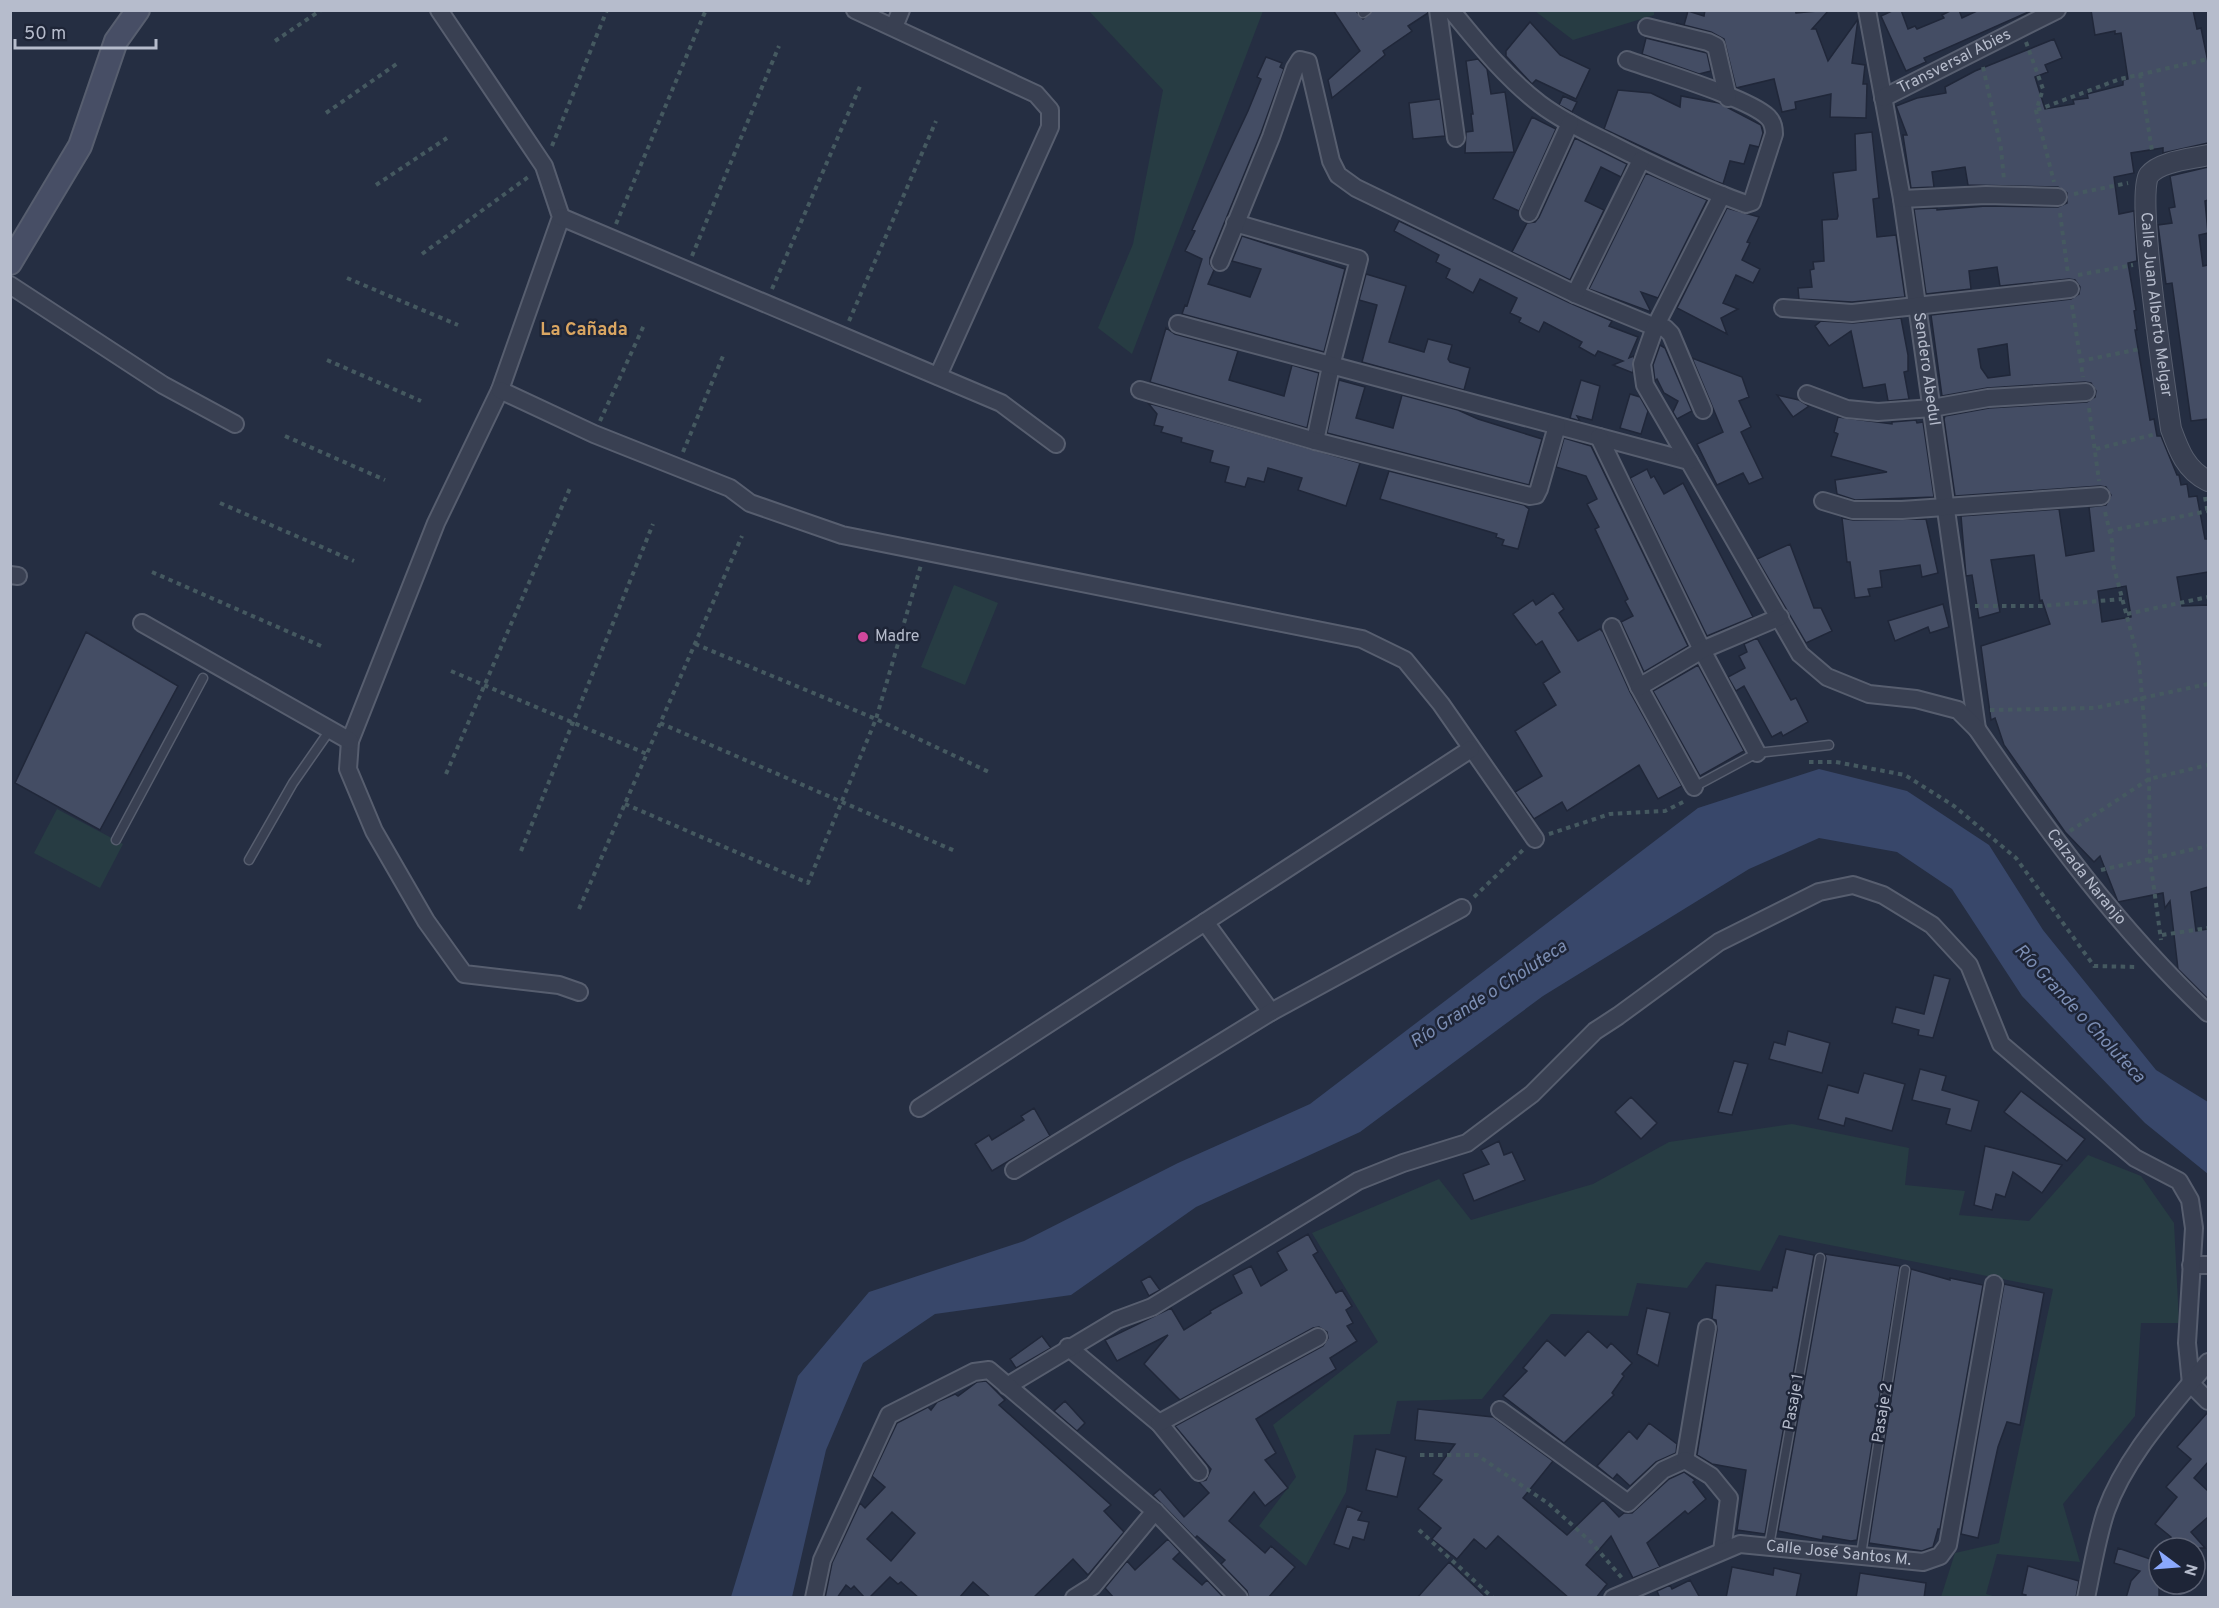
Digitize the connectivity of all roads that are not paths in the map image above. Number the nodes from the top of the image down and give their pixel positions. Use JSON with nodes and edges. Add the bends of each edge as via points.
{"nodes":[{"id":1,"x":138,"y":10,"type":"edge"},
{"id":2,"x":439,"y":10,"type":"edge"},
{"id":3,"x":855,"y":10,"type":"edge"},
{"id":4,"x":901,"y":10,"type":"edge"},
{"id":5,"x":1438,"y":10,"type":"edge"},
{"id":6,"x":1451,"y":10,"type":"edge"},
{"id":7,"x":1867,"y":10,"type":"edge"},
{"id":8,"x":2056,"y":10,"type":"edge"},
{"id":9,"x":894,"y":27,"type":"junction"},
{"id":10,"x":1647,"y":27,"type":"dead end"},
{"id":11,"x":1627,"y":60,"type":"dead end"},
{"id":12,"x":1728,"y":98,"type":"junction"},
{"id":13,"x":1883,"y":98,"type":"junction"},
{"id":14,"x":1570,"y":123,"type":"junction"},
{"id":15,"x":1456,"y":138,"type":"dead end"},
{"id":16,"x":2208,"y":155,"type":"edge"},
{"id":17,"x":1641,"y":160,"type":"junction"},
{"id":18,"x":1722,"y":195,"type":"junction"},
{"id":19,"x":2058,"y":197,"type":"road end"},
{"id":20,"x":1902,"y":199,"type":"junction"},
{"id":21,"x":1529,"y":213,"type":"dead end"},
{"id":22,"x":561,"y":217,"type":"junction"},
{"id":23,"x":1235,"y":223,"type":"junction"},
{"id":24,"x":1220,"y":262,"type":"dead end"},
{"id":25,"x":10,"y":263,"type":"edge"},
{"id":26,"x":2069,"y":283,"type":"road end"},
{"id":27,"x":10,"y":285,"type":"edge"},
{"id":28,"x":1575,"y":294,"type":"junction"},
{"id":29,"x":1917,"y":305,"type":"junction"},
{"id":30,"x":1783,"y":308,"type":"dead end"},
{"id":31,"x":1178,"y":324,"type":"dead end"},
{"id":32,"x":1655,"y":327,"type":"junction"},
{"id":33,"x":1331,"y":366,"type":"junction"},
{"id":34,"x":938,"y":376,"type":"junction"},
{"id":35,"x":500,"y":390,"type":"junction"},
{"id":36,"x":1140,"y":390,"type":"dead end"},
{"id":37,"x":2086,"y":392,"type":"dead end"},
{"id":38,"x":1807,"y":394,"type":"dead end"},
{"id":39,"x":1932,"y":408,"type":"junction"},
{"id":40,"x":1703,"y":410,"type":"dead end"},
{"id":41,"x":235,"y":424,"type":"dead end"},
{"id":42,"x":1557,"y":426,"type":"junction"},
{"id":43,"x":1599,"y":437,"type":"junction"},
{"id":44,"x":1315,"y":441,"type":"junction"},
{"id":45,"x":1056,"y":444,"type":"dead end"},
{"id":46,"x":1689,"y":461,"type":"junction"},
{"id":47,"x":2208,"y":481,"type":"edge"},
{"id":48,"x":2101,"y":496,"type":"dead end"},
{"id":49,"x":1823,"y":501,"type":"dead end"},
{"id":50,"x":1946,"y":505,"type":"junction"},
{"id":51,"x":1780,"y":617,"type":"junction"},
{"id":52,"x":142,"y":623,"type":"dead end"},
{"id":53,"x":1612,"y":627,"type":"dead end"},
{"id":54,"x":1702,"y":650,"type":"junction"},
{"id":55,"x":202,"y":678,"type":"dead end"},
{"id":56,"x":1639,"y":687,"type":"junction"},
{"id":57,"x":1977,"y":729,"type":"junction"},
{"id":58,"x":330,"y":730,"type":"junction"},
{"id":59,"x":350,"y":741,"type":"junction"},
{"id":60,"x":1829,"y":745,"type":"dead end"},
{"id":61,"x":1471,"y":749,"type":"junction"},
{"id":62,"x":1757,"y":753,"type":"junction"},
{"id":63,"x":1694,"y":791,"type":"joint"},
{"id":64,"x":1534,"y":839,"type":"road end"},
{"id":65,"x":116,"y":840,"type":"dead end"},
{"id":66,"x":249,"y":860,"type":"dead end"},
{"id":67,"x":1462,"y":908,"type":"road end"},
{"id":68,"x":1205,"y":922,"type":"junction"},
{"id":69,"x":579,"y":992,"type":"dead end"},
{"id":70,"x":1271,"y":1012,"type":"junction"},
{"id":71,"x":2208,"y":1013,"type":"edge"},
{"id":72,"x":919,"y":1108,"type":"dead end"},
{"id":73,"x":1014,"y":1170,"type":"dead end"},
{"id":74,"x":1820,"y":1258,"type":"dead end"},
{"id":75,"x":2191,"y":1265,"type":"junction"},
{"id":76,"x":2208,"y":1265,"type":"edge"},
{"id":77,"x":1905,"y":1270,"type":"dead end"},
{"id":78,"x":1994,"y":1284,"type":"dead end"},
{"id":79,"x":1707,"y":1328,"type":"dead end"},
{"id":80,"x":1318,"y":1336,"type":"dead end"},
{"id":81,"x":1068,"y":1347,"type":"junction"},
{"id":82,"x":2208,"y":1362,"type":"edge"},
{"id":83,"x":2191,"y":1384,"type":"junction"},
{"id":84,"x":1007,"y":1386,"type":"junction"},
{"id":85,"x":2208,"y":1401,"type":"edge"},
{"id":86,"x":1500,"y":1410,"type":"dead end"},
{"id":87,"x":1159,"y":1424,"type":"junction"},
{"id":88,"x":1685,"y":1460,"type":"junction"},
{"id":89,"x":1199,"y":1472,"type":"dead end"},
{"id":90,"x":1155,"y":1511,"type":"junction"},
{"id":91,"x":1769,"y":1546,"type":"junction"},
{"id":92,"x":1722,"y":1551,"type":"junction"},
{"id":93,"x":1861,"y":1555,"type":"junction"},
{"id":94,"x":814,"y":1598,"type":"edge"},
{"id":95,"x":1074,"y":1598,"type":"edge"},
{"id":96,"x":1239,"y":1598,"type":"edge"},
{"id":97,"x":1613,"y":1598,"type":"edge"},
{"id":98,"x":2086,"y":1598,"type":"edge"}],
"edges":[{"from":1,"to":25,"type":"main road","via":[[116,41],[80,146]]},
{"from":2,"to":22,"type":"street","via":[[544,166]]},
{"from":3,"to":9,"type":"street"},
{"from":4,"to":9,"type":"street"},
{"from":5,"to":15,"type":"street"},
{"from":6,"to":14,"type":"street","via":[[1507,75],[1539,104]]},
{"from":7,"to":13,"type":"street","name":"Sendero Abedul"},
{"from":8,"to":13,"type":"street","name":"Transversal Abies"},
{"from":9,"to":34,"type":"street","via":[[1036,94],[1050,110],[1050,127]]},
{"from":10,"to":12,"type":"street","via":[[1716,46]]},
{"from":11,"to":12,"type":"street"},
{"from":12,"to":18,"type":"street","via":[[1759,110],[1773,123],[1774,134],[1752,202],[1746,204]]},
{"from":13,"to":20,"type":"street","name":"Sendero Abedul"},
{"from":14,"to":17,"type":"street"},
{"from":14,"to":21,"type":"street"},
{"from":16,"to":47,"type":"street","name":"Calle Juan Alberto Melgar","via":[[2150,175],[2149,263],[2171,429],[2180,455],[2192,471]]},
{"from":17,"to":18,"type":"street"},
{"from":17,"to":28,"type":"street"},
{"from":18,"to":32,"type":"street","name":"Calzada Naranjo"},
{"from":19,"to":20,"type":"street"},
{"from":20,"to":29,"type":"street","name":"Sendero Abedul"},
{"from":22,"to":34,"type":"street"},
{"from":22,"to":35,"type":"street"},
{"from":23,"to":24,"type":"street"},
{"from":23,"to":28,"type":"street","via":[[1300,60],[1308,62],[1331,161],[1338,175],[1356,188]]},
{"from":23,"to":33,"type":"street","via":[[1359,259]]},
{"from":26,"to":29,"type":"street"},
{"from":27,"to":41,"type":"street","via":[[163,385]]},
{"from":28,"to":32,"type":"street"},
{"from":29,"to":30,"type":"street","via":[[1852,313]]},
{"from":29,"to":39,"type":"street","name":"Sendero Abedul"},
{"from":31,"to":33,"type":"street"},
{"from":32,"to":40,"type":"street","via":[[1665,328],[1671,334]]},
{"from":32,"to":46,"type":"street","name":"Calzada Naranjo","via":[[1642,364],[1645,385]]},
{"from":33,"to":42,"type":"street"},
{"from":33,"to":44,"type":"street"},
{"from":34,"to":45,"type":"street","via":[[1001,403]]},
{"from":35,"to":59,"type":"street","via":[[436,523]]},
{"from":35,"to":61,"type":"street","via":[[594,434],[730,488],[750,503],[842,535],[1362,639],[1405,660]]},
{"from":36,"to":44,"type":"street"},
{"from":37,"to":39,"type":"street","via":[[1988,398]]},
{"from":38,"to":39,"type":"street","via":[[1847,410]]},
{"from":39,"to":50,"type":"street","name":"Sendero Abedul"},
{"from":42,"to":43,"type":"street"},
{"from":42,"to":44,"type":"street","via":[[1536,495]]},
{"from":43,"to":46,"type":"street"},
{"from":43,"to":54,"type":"street"},
{"from":46,"to":51,"type":"street","name":"Calzada Naranjo"},
{"from":48,"to":50,"type":"street"},
{"from":49,"to":50,"type":"street","via":[[1853,510]]},
{"from":50,"to":57,"type":"street","name":"Sendero Abedul"},
{"from":51,"to":54,"type":"street"},
{"from":51,"to":57,"type":"street","name":"Calzada Naranjo","via":[[1800,654],[1827,677],[1869,694],[1916,699],[1958,710]]},
{"from":52,"to":58,"type":"street"},
{"from":53,"to":56,"type":"street"},
{"from":54,"to":56,"type":"street"},
{"from":54,"to":62,"type":"street"},
{"from":55,"to":65,"type":"lane"},
{"from":56,"to":63,"type":"street"},
{"from":57,"to":71,"type":"street","name":"Calzada Naranjo","via":[[2082,874],[2160,967]]},
{"from":58,"to":59,"type":"street"},
{"from":58,"to":66,"type":"lane","via":[[293,783]]},
{"from":59,"to":69,"type":"street","via":[[348,769],[374,831],[426,921],[464,974],[559,985]]},
{"from":60,"to":62,"type":"lane"},
{"from":61,"to":64,"type":"street"},
{"from":61,"to":68,"type":"street"},
{"from":62,"to":63,"type":"lane"},
{"from":67,"to":70,"type":"street"},
{"from":68,"to":70,"type":"street"},
{"from":68,"to":72,"type":"street"},
{"from":70,"to":73,"type":"street"},
{"from":74,"to":91,"type":"lane","name":"Pasaje 1"},
{"from":75,"to":76,"type":"street"},
{"from":75,"to":81,"type":"street","via":[[2194,1228],[2190,1200],[2180,1181],[2135,1158],[2001,1044],[1969,965],[1932,925],[1883,895],[1852,885],[1819,892],[1719,942],[1595,1031],[1532,1094],[1467,1143],[1358,1181],[1152,1307]]},
{"from":75,"to":83,"type":"street","via":[[2187,1342]]},
{"from":77,"to":93,"type":"lane","name":"Pasaje 2"},
{"from":78,"to":93,"type":"street","name":"Calle José Santos M.","via":[[1948,1545],[1940,1556],[1923,1562]]},
{"from":79,"to":88,"type":"street"},
{"from":80,"to":87,"type":"street"},
{"from":81,"to":84,"type":"street","via":[[1047,1364]]},
{"from":81,"to":87,"type":"street"},
{"from":82,"to":83,"type":"street"},
{"from":83,"to":85,"type":"street"},
{"from":83,"to":98,"type":"street","via":[[2143,1446],[2106,1511]]},
{"from":84,"to":90,"type":"street"},
{"from":84,"to":94,"type":"street","via":[[989,1370],[974,1372],[889,1415],[822,1560]]},
{"from":86,"to":88,"type":"street","via":[[1628,1503],[1663,1470]]},
{"from":87,"to":89,"type":"street"},
{"from":88,"to":92,"type":"street","via":[[1712,1476],[1729,1498]]},
{"from":90,"to":95,"type":"street","via":[[1093,1586]]},
{"from":90,"to":96,"type":"street"},
{"from":91,"to":92,"type":"street","name":"Calle José Santos M.","via":[[1740,1545]]},
{"from":91,"to":93,"type":"street","name":"Calle José Santos M."},
{"from":92,"to":97,"type":"street","name":"Calle José Santos M."}]}
